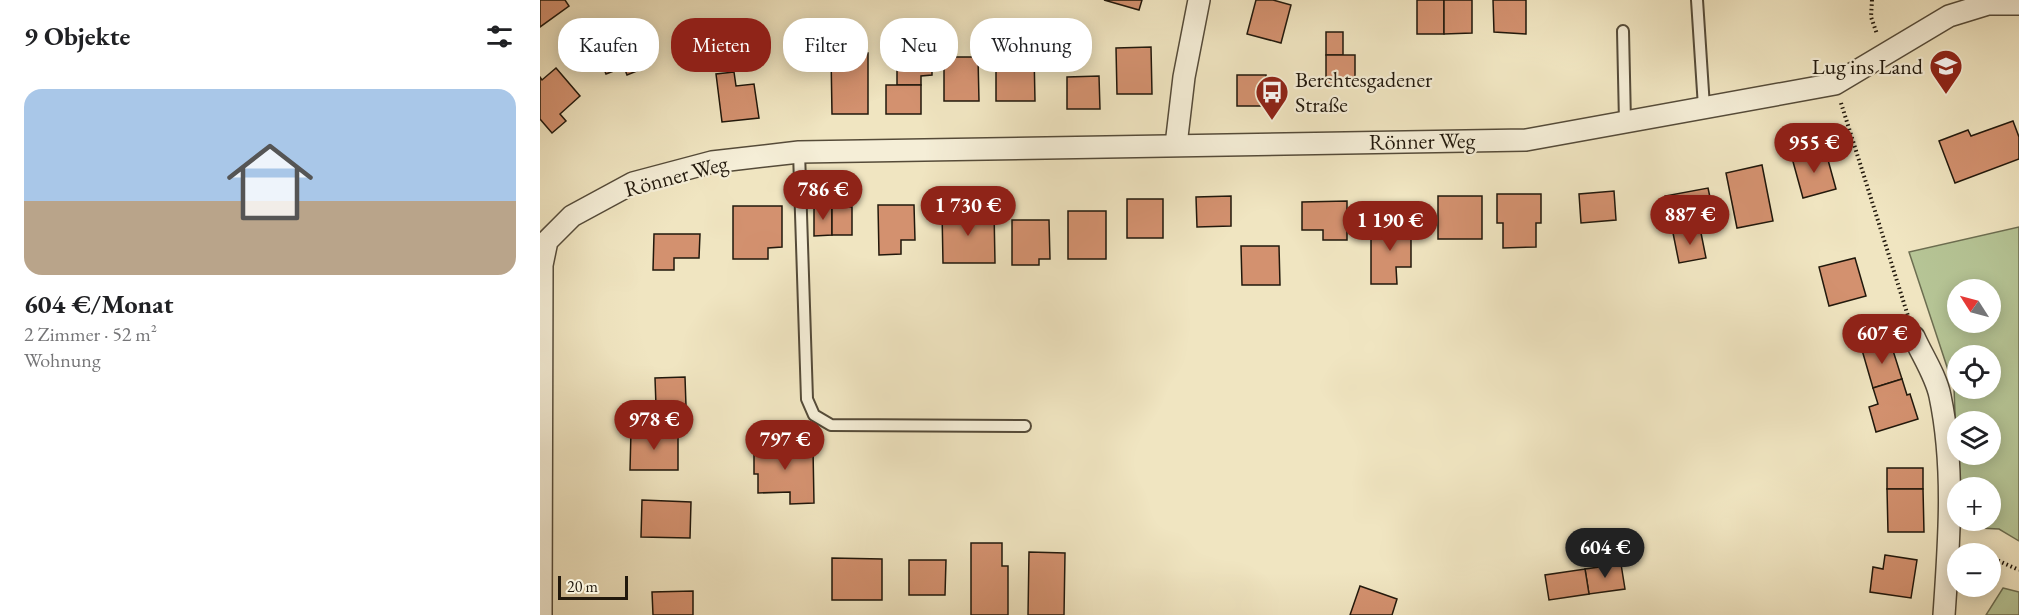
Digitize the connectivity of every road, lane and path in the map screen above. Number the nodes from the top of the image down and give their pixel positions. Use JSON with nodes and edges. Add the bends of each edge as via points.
{"nodes":[{"id":1,"x":1199,"y":0,"type":"edge"},
{"id":2,"x":1697,"y":0,"type":"edge"},
{"id":3,"x":1872,"y":0,"type":"edge"},
{"id":4,"x":1988,"y":2,"type":"edge"},
{"id":5,"x":2019,"y":4,"type":"edge"},
{"id":6,"x":1623,"y":31,"type":"dead end"},
{"id":7,"x":1885,"y":54,"type":"junction"},
{"id":8,"x":1835,"y":84,"type":"junction"},
{"id":9,"x":1704,"y":107,"type":"junction"},
{"id":10,"x":1625,"y":122,"type":"junction"},
{"id":11,"x":1176,"y":145,"type":"junction"},
{"id":12,"x":799,"y":152,"type":"junction"},
{"id":13,"x":544,"y":241,"type":"edge"},
{"id":14,"x":1914,"y":337,"type":"joint"},
{"id":15,"x":1025,"y":426,"type":"dead end"},
{"id":16,"x":2001,"y":562,"type":"edge"},
{"id":17,"x":2019,"y":570,"type":"edge"},
{"id":18,"x":542,"y":615,"type":"edge"},
{"id":19,"x":1944,"y":615,"type":"edge"}],
"edges":[{"from":1,"to":11,"type":"street"},
{"from":2,"to":9,"type":"lane"},
{"from":3,"to":7,"type":"path","via":[[1871,17]]},
{"from":4,"to":5,"type":"street","name":"Rönner Weg"},
{"from":4,"to":7,"type":"street","name":"Rönner Weg","via":[[1949,16]]},
{"from":6,"to":10,"type":"lane"},
{"from":7,"to":8,"type":"street","name":"Rönner Weg"},
{"from":8,"to":9,"type":"street","name":"Rönner Weg"},
{"from":8,"to":14,"type":"path"},
{"from":9,"to":10,"type":"street","name":"Rönner Weg"},
{"from":10,"to":11,"type":"street","name":"Rönner Weg","via":[[1526,140]]},
{"from":11,"to":12,"type":"street","name":"Rönner Weg"},
{"from":12,"to":13,"type":"street","name":"Rönner Weg","via":[[712,162],[633,183],[572,216]]},
{"from":12,"to":15,"type":"lane","via":[[807,399],[814,415],[831,425]]},
{"from":13,"to":18,"type":"street","name":"Rönner Weg"},
{"from":14,"to":19,"type":"street","via":[[1940,393],[1947,452],[1949,545]]},
{"from":16,"to":17,"type":"path"}]}
